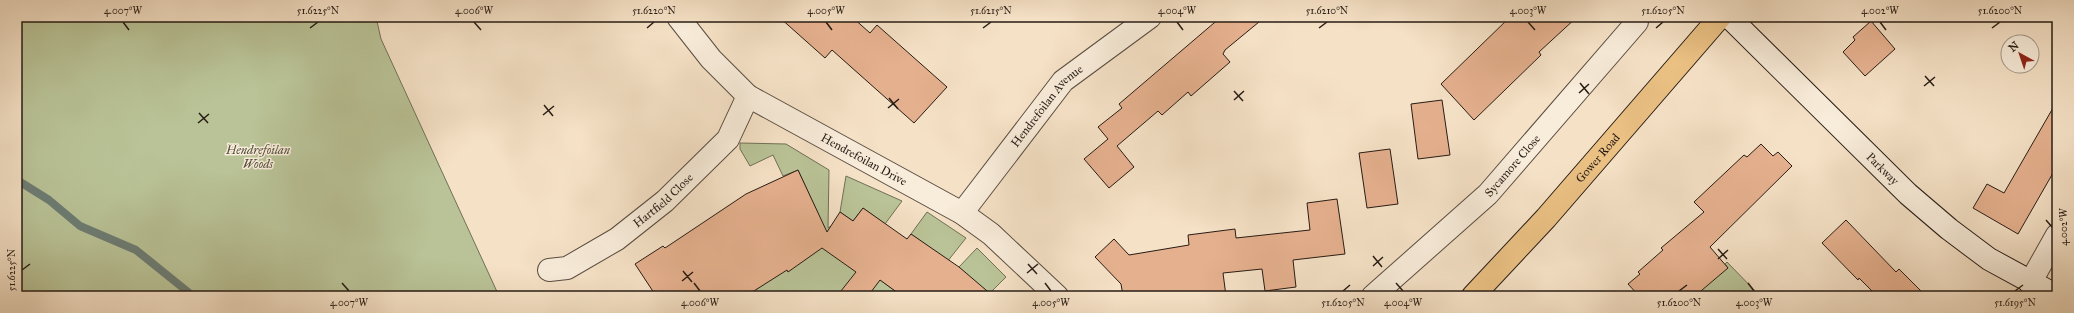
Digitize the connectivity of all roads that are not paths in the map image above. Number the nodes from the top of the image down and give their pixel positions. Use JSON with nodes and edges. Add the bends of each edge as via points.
{"nodes":[{"id":1,"x":678,"y":17,"type":"edge"},
{"id":2,"x":1150,"y":17,"type":"edge"},
{"id":3,"x":1720,"y":17,"type":"edge"},
{"id":4,"x":1729,"y":17,"type":"edge"},
{"id":5,"x":1637,"y":22,"type":"dead end"},
{"id":6,"x":748,"y":96,"type":"junction"},
{"id":7,"x":962,"y":213,"type":"junction"},
{"id":8,"x":2057,"y":235,"type":"edge"},
{"id":9,"x":549,"y":270,"type":"dead end"},
{"id":10,"x":2030,"y":283,"type":"junction"},
{"id":11,"x":1057,"y":296,"type":"edge"},
{"id":12,"x":1373,"y":296,"type":"edge"},
{"id":13,"x":1472,"y":296,"type":"edge"},
{"id":14,"x":2057,"y":296,"type":"edge"}],
"edges":[{"from":1,"to":6,"type":"street","name":"Hendrefoilan Drive","via":[[711,59]]},
{"from":2,"to":7,"type":"street","name":"Hendrefoilan Avenue","via":[[1063,81]]},
{"from":3,"to":13,"type":"main road","name":"Gower Road","via":[[1546,218]]},
{"from":4,"to":10,"type":"street","name":"Parkway","via":[[1908,194],[1983,255]]},
{"from":5,"to":12,"type":"street","name":"Sycamore Close","via":[[1488,194]]},
{"from":6,"to":7,"type":"street","name":"Hendrefoilan Drive"},
{"from":6,"to":9,"type":"street","name":"Hartfield Close","via":[[728,139],[665,201],[617,239],[567,268]]},
{"from":7,"to":11,"type":"street","name":"Hendrefoilan Drive","via":[[991,234]]},
{"from":8,"to":10,"type":"street"},
{"from":10,"to":14,"type":"street","name":"Parkway"}]}
